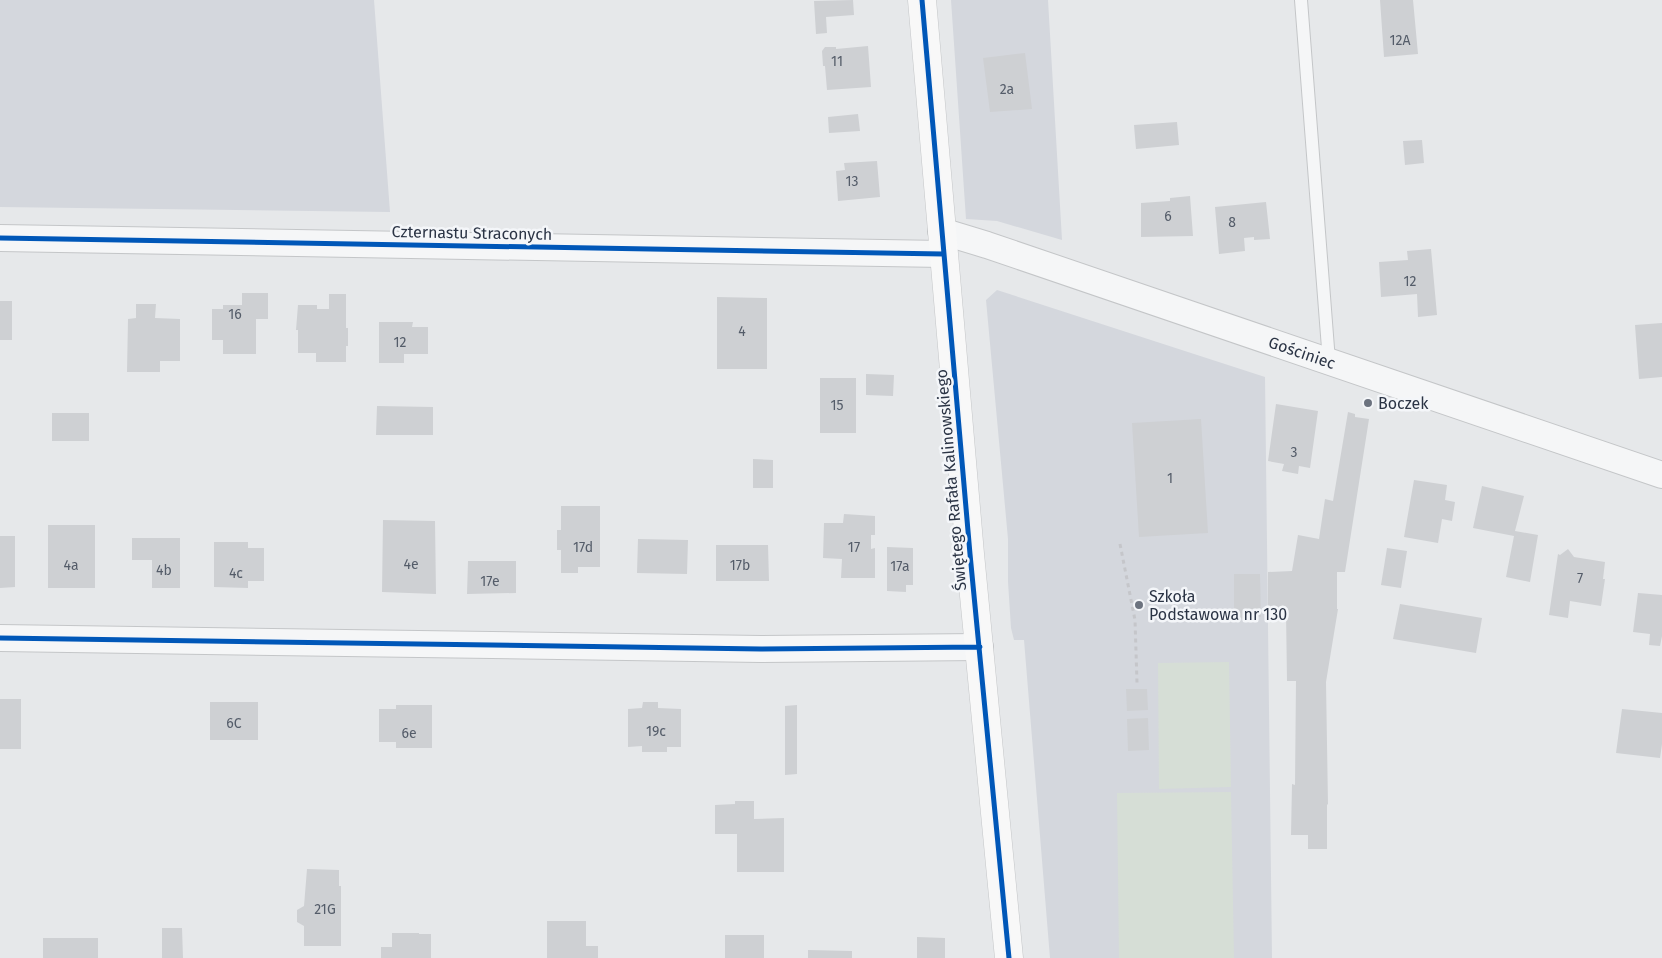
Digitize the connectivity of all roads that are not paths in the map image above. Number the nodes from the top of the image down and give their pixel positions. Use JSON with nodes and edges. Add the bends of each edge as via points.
{"nodes":[{"id":1,"x":922,"y":0,"type":"edge"},
{"id":2,"x":1301,"y":0,"type":"edge"},
{"id":3,"x":0,"y":238,"type":"edge"},
{"id":4,"x":942,"y":242,"type":"junction"},
{"id":5,"x":1329,"y":360,"type":"junction"},
{"id":6,"x":1662,"y":475,"type":"edge"},
{"id":7,"x":0,"y":638,"type":"edge"},
{"id":8,"x":980,"y":647,"type":"junction"},
{"id":9,"x":1009,"y":958,"type":"edge"}],
"edges":[{"from":1,"to":4,"type":"street","name":"Świętego Rafała Kalinowskiego"},
{"from":2,"to":5,"type":"lane"},
{"from":3,"to":4,"type":"street","name":"Czternastu Straconych"},
{"from":4,"to":5,"type":"street","name":"Gościniec","via":[[987,245]]},
{"from":4,"to":8,"type":"street","name":"Świętego Rafała Kalinowskiego"},
{"from":5,"to":6,"type":"street","name":"Gościniec"},
{"from":7,"to":8,"type":"street","via":[[761,649]]},
{"from":8,"to":9,"type":"street","name":"Świętego Rafała Kalinowskiego"}]}
